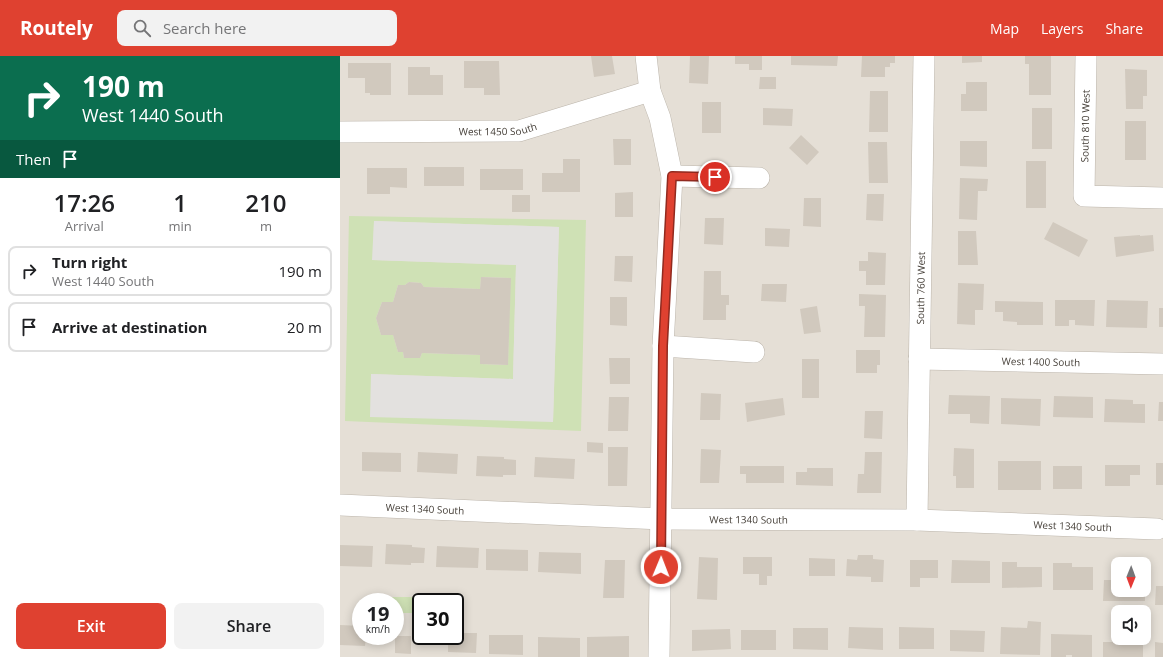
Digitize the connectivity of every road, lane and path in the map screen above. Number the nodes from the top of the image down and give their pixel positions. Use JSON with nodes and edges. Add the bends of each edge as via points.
{"nodes":[{"id":1,"x":646,"y":56,"type":"edge"},
{"id":2,"x":924,"y":56,"type":"edge"},
{"id":3,"x":1086,"y":56,"type":"edge"},
{"id":4,"x":650,"y":91,"type":"junction"},
{"id":5,"x":340,"y":132,"type":"edge"},
{"id":6,"x":672,"y":176,"type":"junction"},
{"id":7,"x":759,"y":178,"type":"dead end"},
{"id":8,"x":1163,"y":198,"type":"edge"},
{"id":9,"x":663,"y":346,"type":"junction"},
{"id":10,"x":754,"y":352,"type":"dead end"},
{"id":11,"x":919,"y":359,"type":"junction"},
{"id":12,"x":1163,"y":364,"type":"edge"},
{"id":13,"x":340,"y":506,"type":"edge"},
{"id":14,"x":662,"y":519,"type":"junction"},
{"id":15,"x":917,"y":520,"type":"junction"},
{"id":16,"x":1157,"y":529,"type":"dead end"},
{"id":17,"x":659,"y":657,"type":"edge"}],
"edges":[{"from":1,"to":4,"type":"street"},
{"from":2,"to":11,"type":"street","name":"South 760 West"},
{"from":3,"to":8,"type":"street","name":"South 810 West","via":[[1084,196]]},
{"from":4,"to":5,"type":"street","name":"West 1450 South","via":[[519,131]]},
{"from":4,"to":6,"type":"street","via":[[660,118]]},
{"from":6,"to":7,"type":"street"},
{"from":6,"to":9,"type":"street"},
{"from":9,"to":10,"type":"street"},
{"from":9,"to":14,"type":"street"},
{"from":11,"to":12,"type":"street","name":"West 1400 South"},
{"from":11,"to":15,"type":"street","name":"South 760 West"},
{"from":13,"to":14,"type":"street","name":"West 1340 South"},
{"from":14,"to":15,"type":"street","name":"West 1340 South"},
{"from":14,"to":17,"type":"street"},
{"from":15,"to":16,"type":"street","name":"West 1340 South"}]}
